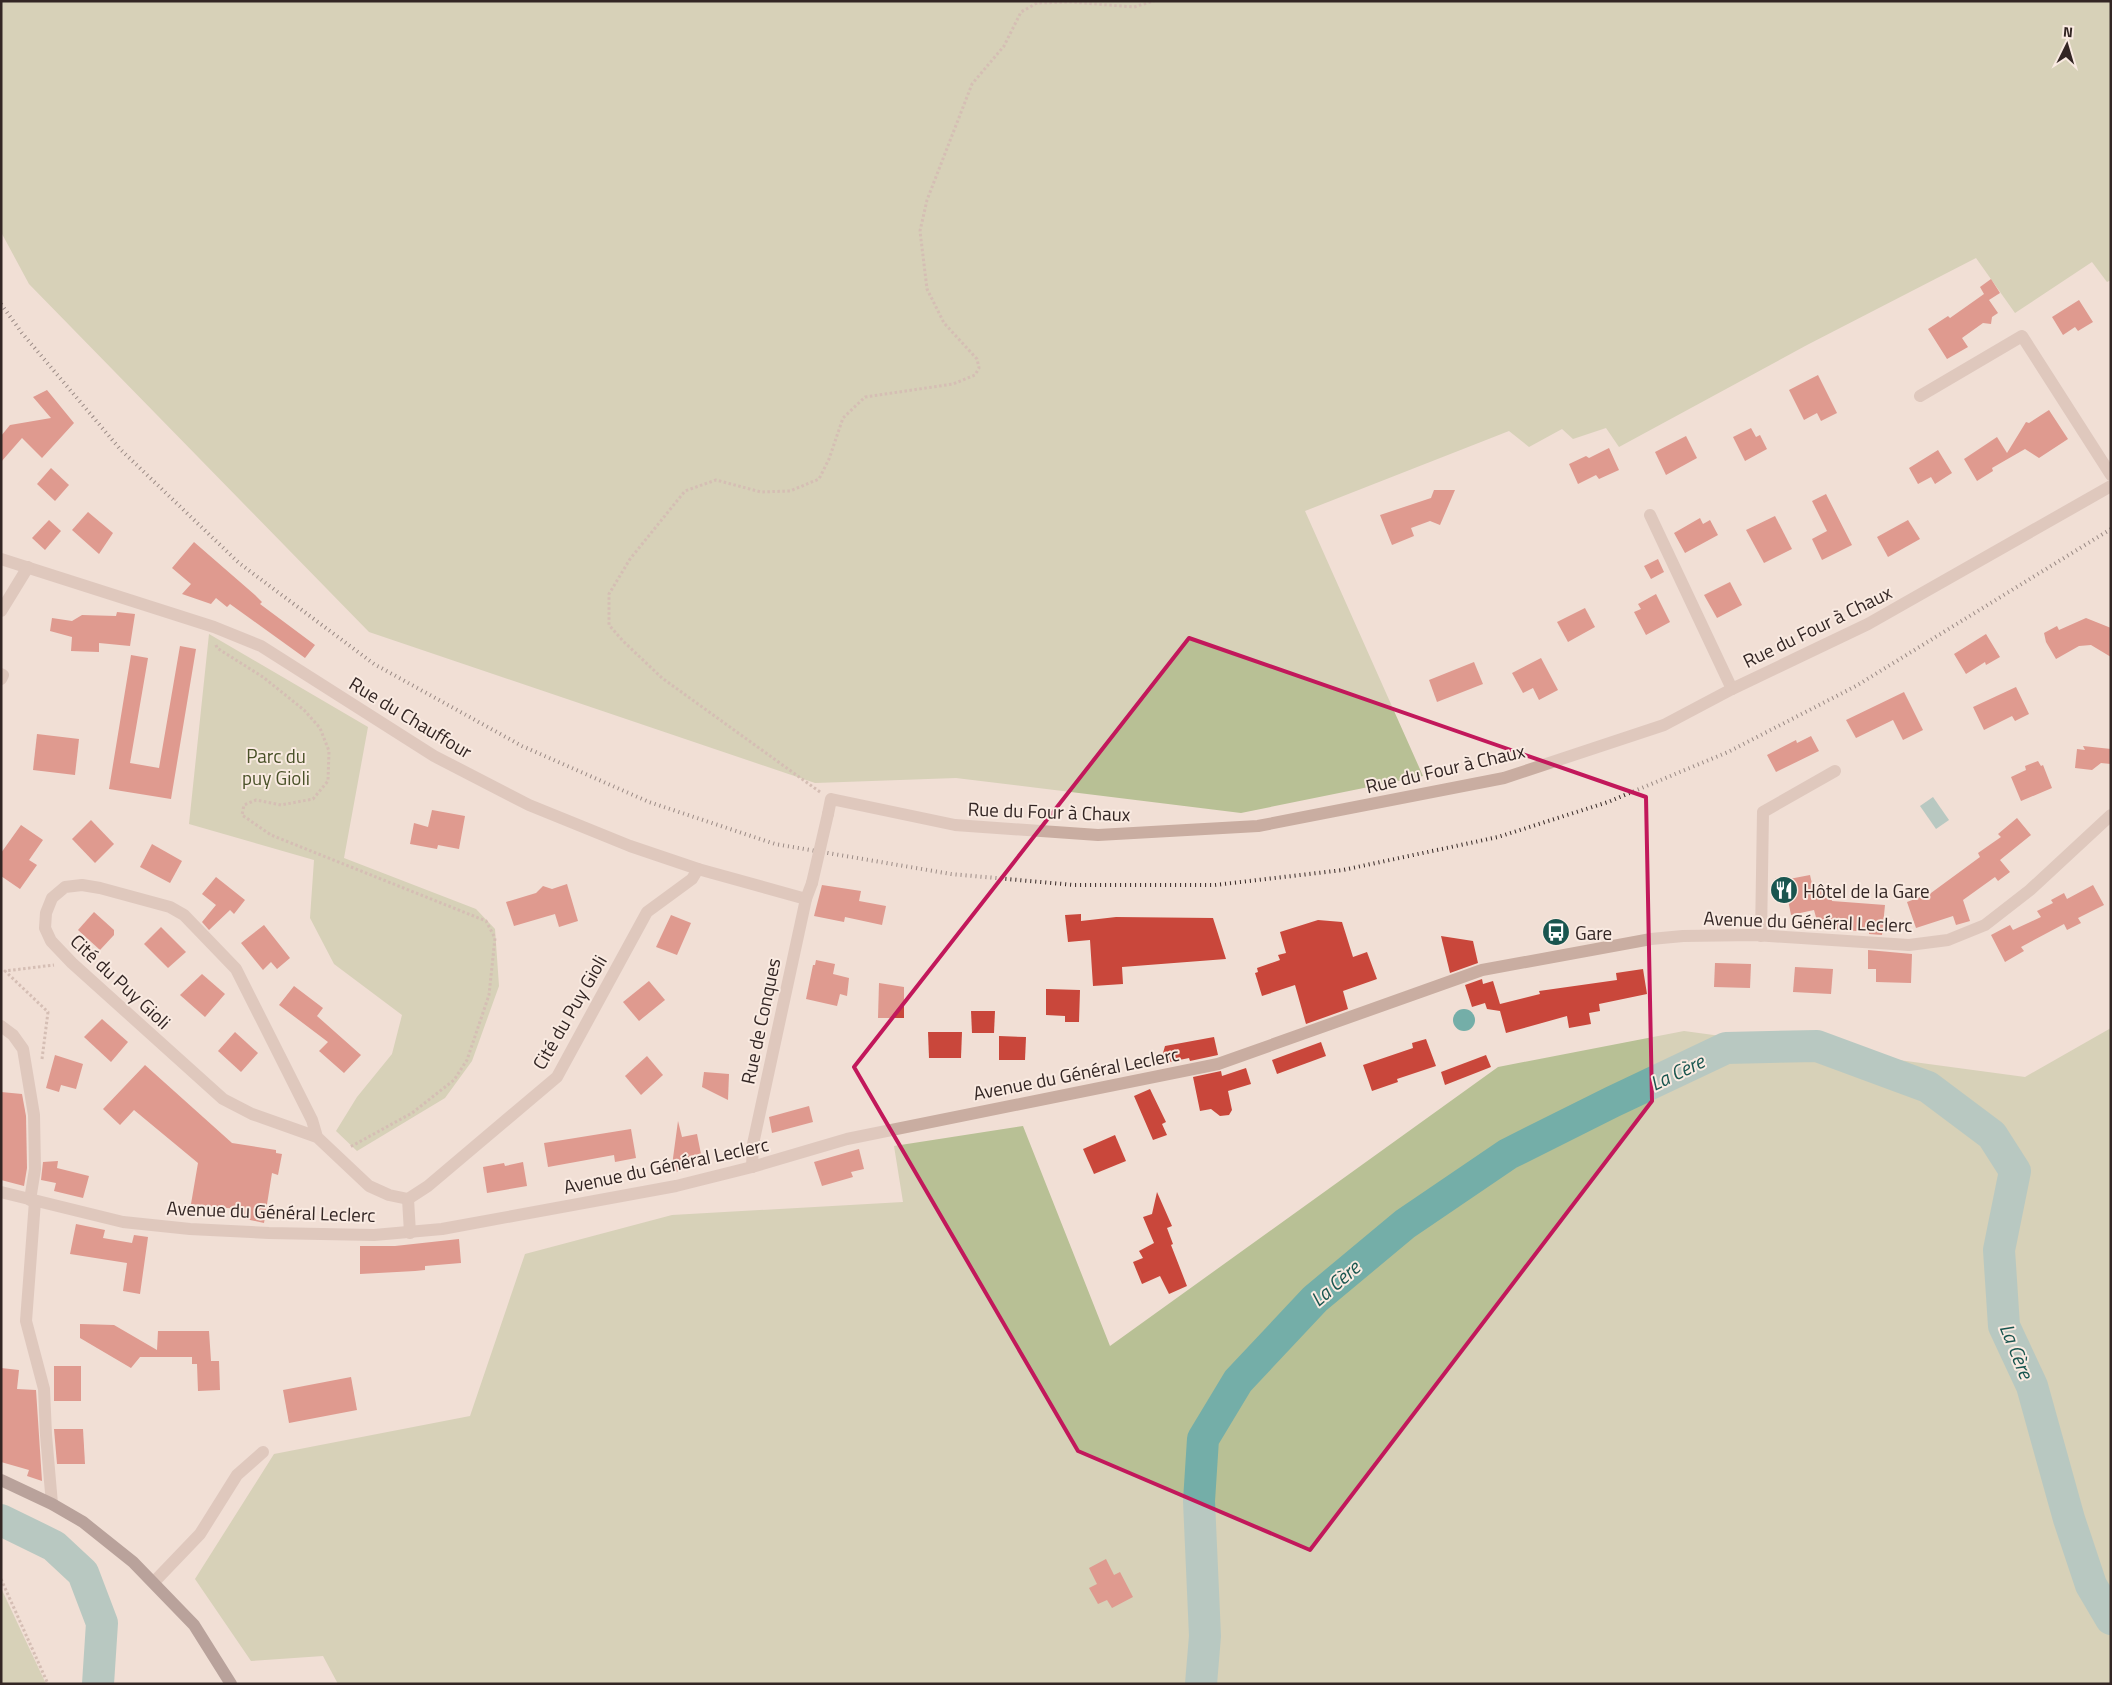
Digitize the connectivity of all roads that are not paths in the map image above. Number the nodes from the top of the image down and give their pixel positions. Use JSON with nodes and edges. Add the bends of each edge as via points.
{"nodes":[{"id":1,"x":1920,"y":396,"type":"dead end"},
{"id":2,"x":2111,"y":475,"type":"edge"},
{"id":3,"x":2111,"y":486,"type":"edge"},
{"id":4,"x":1650,"y":515,"type":"dead end"},
{"id":5,"x":1,"y":559,"type":"edge"},
{"id":6,"x":28,"y":567,"type":"junction"},
{"id":7,"x":1,"y":611,"type":"edge"},
{"id":8,"x":1,"y":674,"type":"edge"},
{"id":9,"x":1,"y":679,"type":"edge"},
{"id":10,"x":1732,"y":689,"type":"junction"},
{"id":11,"x":1834,"y":771,"type":"dead end"},
{"id":12,"x":828,"y":814,"type":"joint"},
{"id":13,"x":2111,"y":815,"type":"edge"},
{"id":14,"x":698,"y":869,"type":"junction"},
{"id":15,"x":806,"y":899,"type":"junction"},
{"id":16,"x":1761,"y":936,"type":"junction"},
{"id":17,"x":1,"y":1026,"type":"edge"},
{"id":18,"x":317,"y":1137,"type":"junction"},
{"id":19,"x":752,"y":1167,"type":"junction"},
{"id":20,"x":1,"y":1192,"type":"edge"},
{"id":21,"x":408,"y":1199,"type":"junction"},
{"id":22,"x":32,"y":1201,"type":"junction"},
{"id":23,"x":410,"y":1233,"type":"junction"},
{"id":24,"x":263,"y":1452,"type":"dead end"},
{"id":25,"x":1,"y":1480,"type":"edge"},
{"id":26,"x":52,"y":1504,"type":"junction"},
{"id":27,"x":154,"y":1582,"type":"junction"},
{"id":28,"x":231,"y":1684,"type":"edge"}],
"edges":[{"from":1,"to":2,"type":"street","via":[[2022,336]]},
{"from":3,"to":10,"type":"street","name":"Rue du Four à Chaux","via":[[1868,624]]},
{"from":4,"to":10,"type":"street"},
{"from":5,"to":6,"type":"street","name":"Rue du Chauffour"},
{"from":6,"to":7,"type":"street"},
{"from":6,"to":14,"type":"street","name":"Rue du Chauffour","via":[[214,626],[261,646],[434,756],[529,805],[630,846]]},
{"from":8,"to":9,"type":"street"},
{"from":10,"to":12,"type":"street","name":"Rue du Four à Chaux","via":[[1664,725],[1504,778],[1258,826],[1098,835],[955,825],[831,800]]},
{"from":11,"to":16,"type":"street","via":[[1763,812]]},
{"from":12,"to":15,"type":"street","name":"Rue de Conques","bridge":true},
{"from":13,"to":16,"type":"street","name":"Avenue du Général Leclerc","via":[[2030,890],[1985,925],[1948,940],[1909,945]]},
{"from":14,"to":15,"type":"street","name":"Rue du Chauffour"},
{"from":14,"to":21,"type":"street","name":"Cité du Puy Gioli","via":[[692,879],[646,912],[557,1077],[428,1186]]},
{"from":15,"to":19,"type":"street","name":"Rue de Conques","via":[[753,1144]]},
{"from":16,"to":19,"type":"street","name":"Avenue du Général Leclerc","via":[[1651,939],[1482,970],[1218,1064],[847,1139]]},
{"from":17,"to":22,"type":"street","via":[[13,1035],[22,1049],[26,1070],[34,1116]]},
{"from":18,"to":18,"type":"street","name":"Cité du Puy Gioli","via":[[252,1114],[223,1099],[72,963],[51,941],[45,928],[46,912],[52,898],[65,887],[82,885],[170,907],[184,915],[236,969],[312,1120]]},
{"from":18,"to":21,"type":"street","name":"Cité du Puy Gioli","via":[[369,1186]]},
{"from":19,"to":23,"type":"street","name":"Avenue du Général Leclerc","via":[[666,1188],[442,1230]]},
{"from":20,"to":22,"type":"street","name":"Avenue du Général Leclerc"},
{"from":21,"to":23,"type":"street"},
{"from":22,"to":23,"type":"street","name":"Avenue du Général Leclerc","via":[[123,1222],[190,1229],[278,1234]]},
{"from":22,"to":26,"type":"street","via":[[26,1321],[44,1389]]},
{"from":24,"to":27,"type":"street","via":[[237,1476],[200,1534]]},
{"from":25,"to":26,"type":"main road"},
{"from":26,"to":27,"type":"main road","via":[[112,1544]]},
{"from":27,"to":28,"type":"main road","via":[[194,1625]]}]}
